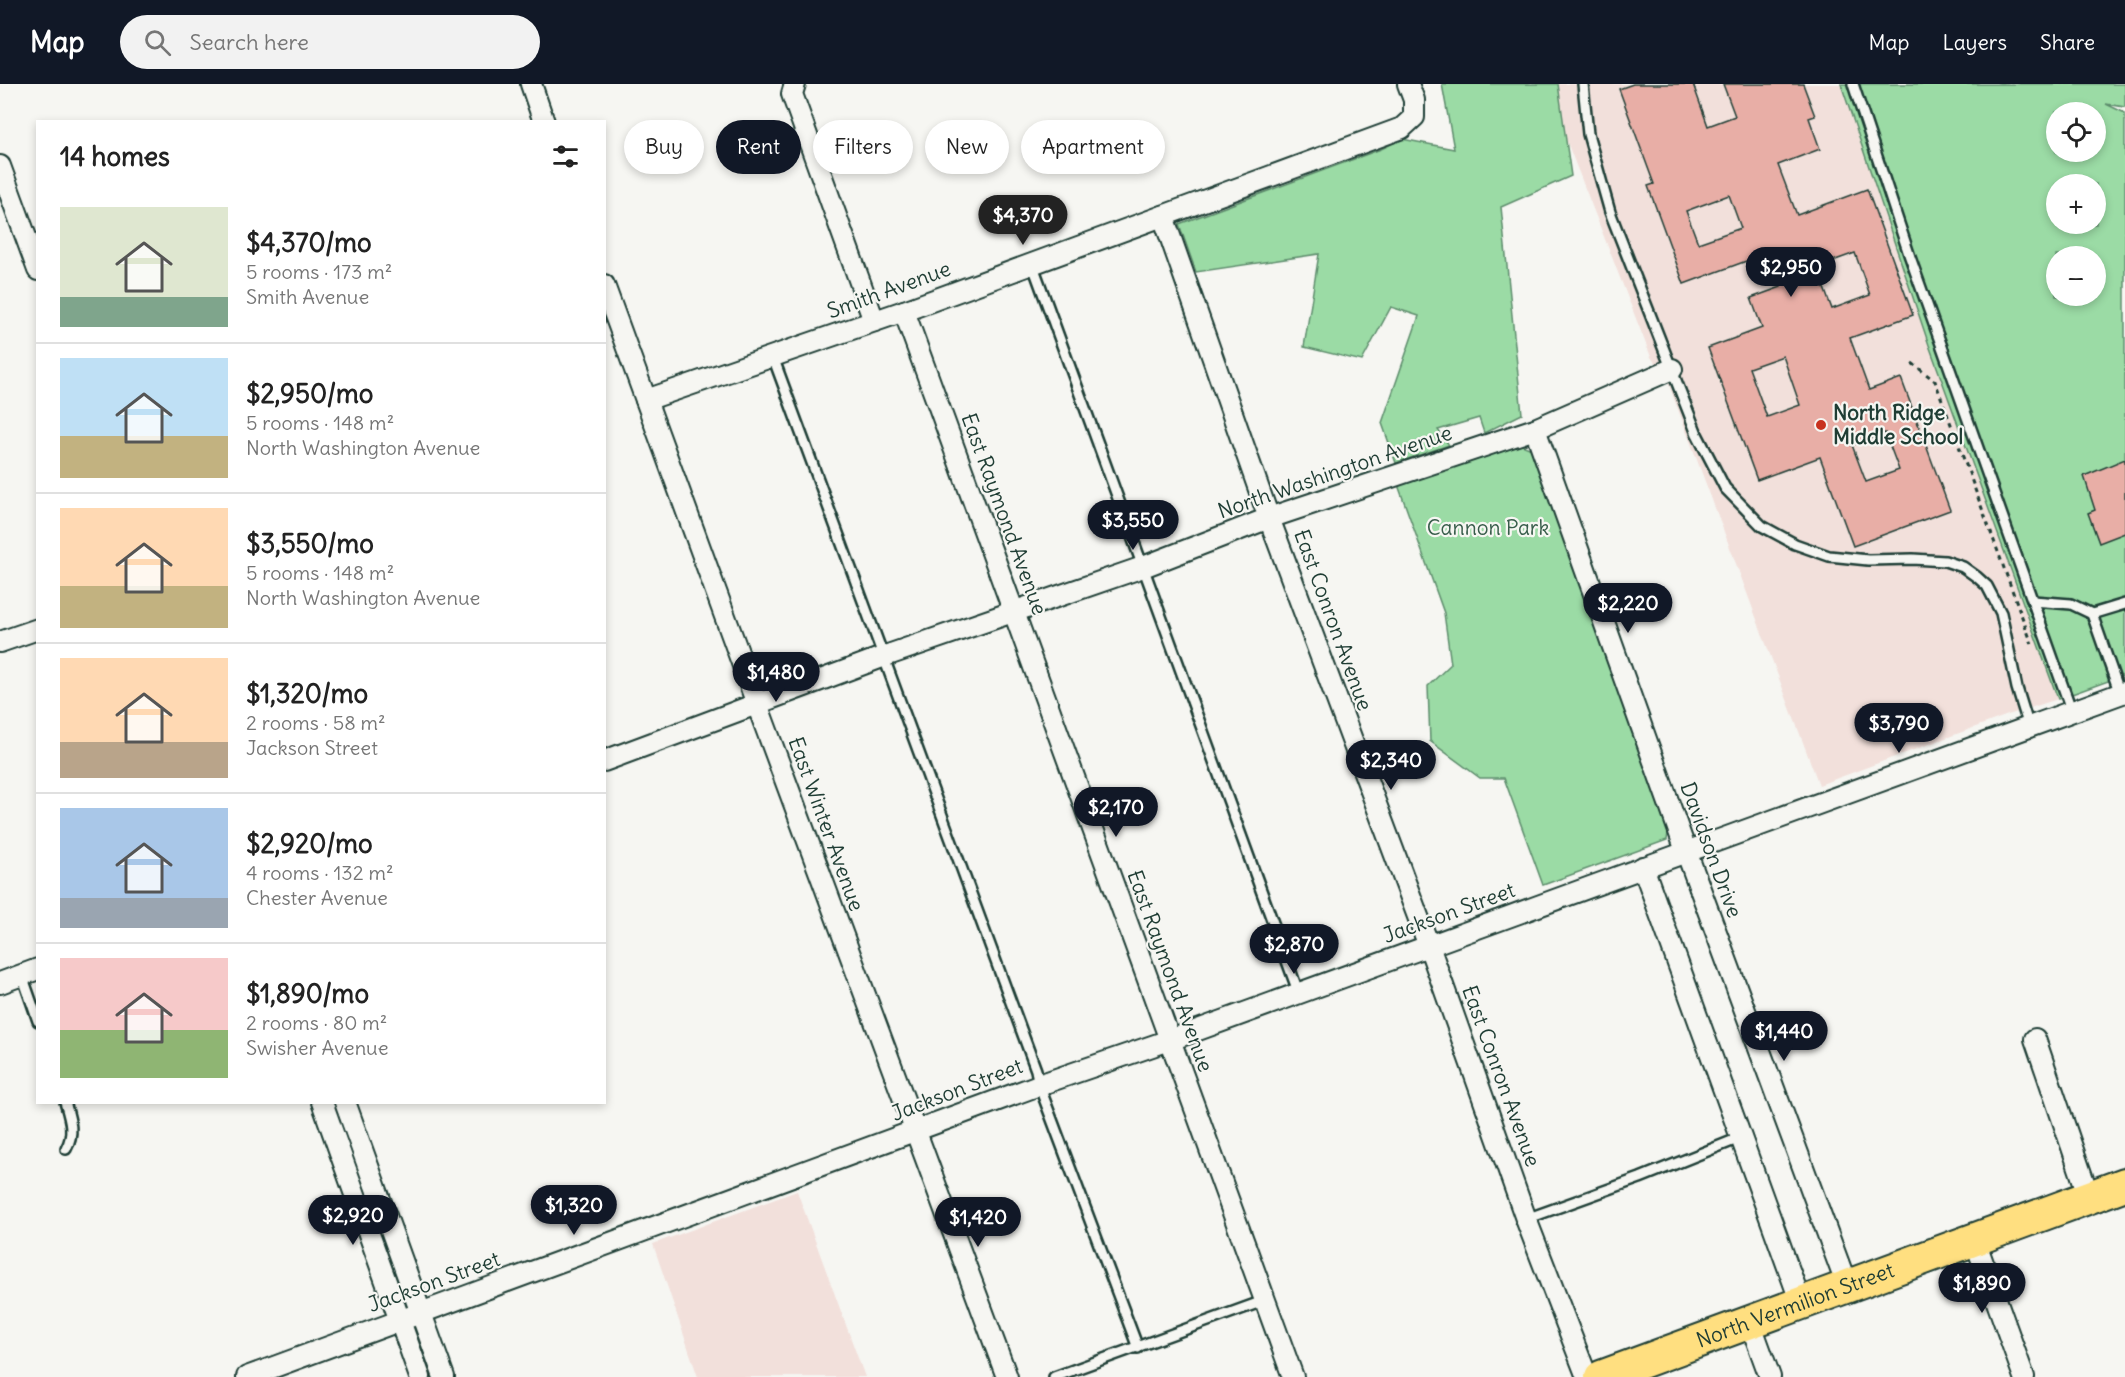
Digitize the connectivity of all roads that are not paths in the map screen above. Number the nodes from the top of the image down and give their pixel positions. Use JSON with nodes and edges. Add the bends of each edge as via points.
{"nodes":[{"id":1,"x":531,"y":84,"type":"edge"},
{"id":2,"x":795,"y":84,"type":"edge"},
{"id":3,"x":1408,"y":84,"type":"edge"},
{"id":4,"x":1583,"y":84,"type":"edge"},
{"id":5,"x":1854,"y":84,"type":"edge"},
{"id":6,"x":543,"y":120,"type":"edge"},
{"id":7,"x":0,"y":166,"type":"edge"},
{"id":8,"x":4,"y":192,"type":"edge"},
{"id":9,"x":1163,"y":216,"type":"junction"},
{"id":10,"x":1032,"y":263,"type":"junction"},
{"id":11,"x":36,"y":265,"type":"edge"},
{"id":12,"x":606,"y":290,"type":"edge"},
{"id":13,"x":904,"y":311,"type":"junction"},
{"id":14,"x":874,"y":321,"type":"junction"},
{"id":15,"x":773,"y":357,"type":"junction"},
{"id":16,"x":1672,"y":369,"type":"junction"},
{"id":17,"x":646,"y":400,"type":"junction"},
{"id":18,"x":1535,"y":429,"type":"junction"},
{"id":19,"x":1269,"y":518,"type":"junction"},
{"id":20,"x":1143,"y":567,"type":"junction"},
{"id":21,"x":2033,"y":601,"type":"junction"},
{"id":22,"x":2125,"y":603,"type":"edge"},
{"id":23,"x":1014,"y":611,"type":"junction"},
{"id":24,"x":2092,"y":614,"type":"junction"},
{"id":25,"x":36,"y":630,"type":"edge"},
{"id":26,"x":0,"y":642,"type":"edge"},
{"id":27,"x":885,"y":656,"type":"junction"},
{"id":28,"x":2122,"y":693,"type":"edge"},
{"id":29,"x":757,"y":704,"type":"junction"},
{"id":30,"x":2072,"y":712,"type":"junction"},
{"id":31,"x":2029,"y":727,"type":"junction"},
{"id":32,"x":606,"y":760,"type":"edge"},
{"id":33,"x":1686,"y":851,"type":"junction"},
{"id":34,"x":1642,"y":867,"type":"junction"},
{"id":35,"x":1429,"y":946,"type":"junction"},
{"id":36,"x":30,"y":972,"type":"edge"},
{"id":37,"x":0,"y":983,"type":"edge"},
{"id":38,"x":1299,"y":994,"type":"junction"},
{"id":39,"x":36,"y":1009,"type":"edge"},
{"id":40,"x":2035,"y":1039,"type":"dead end"},
{"id":41,"x":1169,"y":1041,"type":"junction"},
{"id":42,"x":1039,"y":1085,"type":"junction"},
{"id":43,"x":66,"y":1104,"type":"edge"},
{"id":44,"x":323,"y":1104,"type":"edge"},
{"id":45,"x":346,"y":1104,"type":"edge"},
{"id":46,"x":915,"y":1132,"type":"junction"},
{"id":47,"x":1742,"y":1137,"type":"junction"},
{"id":48,"x":66,"y":1149,"type":"dead end"},
{"id":49,"x":370,"y":1171,"type":"junction"},
{"id":50,"x":349,"y":1179,"type":"junction"},
{"id":51,"x":2125,"y":1185,"type":"edge"},
{"id":52,"x":2089,"y":1197,"type":"junction"},
{"id":53,"x":1526,"y":1219,"type":"junction"},
{"id":54,"x":1974,"y":1238,"type":"junction"},
{"id":55,"x":1847,"y":1286,"type":"junction"},
{"id":56,"x":1266,"y":1300,"type":"junction"},
{"id":57,"x":1801,"y":1303,"type":"junction"},
{"id":58,"x":421,"y":1312,"type":"junction"},
{"id":59,"x":399,"y":1320,"type":"junction"},
{"id":60,"x":1750,"y":1322,"type":"junction"},
{"id":61,"x":1138,"y":1348,"type":"junction"},
{"id":62,"x":247,"y":1377,"type":"edge"},
{"id":63,"x":420,"y":1377,"type":"edge"},
{"id":64,"x":444,"y":1377,"type":"edge"},
{"id":65,"x":1007,"y":1377,"type":"edge"},
{"id":66,"x":1054,"y":1377,"type":"edge"},
{"id":67,"x":1293,"y":1377,"type":"edge"},
{"id":68,"x":1587,"y":1377,"type":"edge"},
{"id":69,"x":1601,"y":1377,"type":"edge"},
{"id":70,"x":1770,"y":1377,"type":"edge"},
{"id":71,"x":2024,"y":1377,"type":"edge"}],
"edges":[{"from":1,"to":6,"type":"street"},
{"from":2,"to":14,"type":"street","via":[[792,94]]},
{"from":3,"to":9,"type":"street","name":"Smith Avenue","via":[[1414,100],[1414,117],[1402,128]]},
{"from":4,"to":16,"type":"lane","via":[[1588,134],[1610,212]]},
{"from":5,"to":21,"type":"lane","via":[[1910,257]]},
{"from":7,"to":8,"type":"street"},
{"from":8,"to":11,"type":"street"},
{"from":9,"to":10,"type":"street","name":"Smith Avenue"},
{"from":9,"to":19,"type":"street","name":"East Conron Avenue"},
{"from":10,"to":13,"type":"street","name":"Smith Avenue"},
{"from":10,"to":20,"type":"lane"},
{"from":12,"to":17,"type":"street","name":"East Winter Avenue"},
{"from":13,"to":14,"type":"street","name":"Smith Avenue"},
{"from":13,"to":23,"type":"street","name":"East Raymond Avenue"},
{"from":14,"to":15,"type":"street","name":"Smith Avenue"},
{"from":15,"to":17,"type":"street","name":"Smith Avenue"},
{"from":15,"to":27,"type":"lane"},
{"from":16,"to":18,"type":"street","name":"North Washington Avenue"},
{"from":16,"to":31,"type":"lane","via":[[1697,434],[1725,488],[1762,526],[1829,556],[1945,561],[1963,567],[1987,586],[2001,613]]},
{"from":17,"to":29,"type":"street","name":"East Winter Avenue"},
{"from":18,"to":19,"type":"street","name":"North Washington Avenue"},
{"from":18,"to":33,"type":"street","name":"Davidson Drive"},
{"from":19,"to":20,"type":"street","name":"North Washington Avenue"},
{"from":19,"to":35,"type":"street","name":"East Conron Avenue"},
{"from":20,"to":23,"type":"street","name":"North Washington Avenue"},
{"from":20,"to":38,"type":"lane"},
{"from":21,"to":24,"type":"lane","via":[[2071,604]]},
{"from":21,"to":30,"type":"lane"},
{"from":22,"to":24,"type":"lane"},
{"from":23,"to":27,"type":"street","name":"North Washington Avenue"},
{"from":23,"to":41,"type":"street","name":"East Raymond Avenue"},
{"from":24,"to":28,"type":"lane"},
{"from":25,"to":26,"type":"street"},
{"from":27,"to":29,"type":"street","name":"North Washington Avenue"},
{"from":27,"to":42,"type":"lane"},
{"from":28,"to":30,"type":"street","name":"Jackson Street"},
{"from":29,"to":32,"type":"street","name":"North Washington Avenue"},
{"from":29,"to":46,"type":"street","name":"East Winter Avenue"},
{"from":30,"to":31,"type":"street","name":"Jackson Street"},
{"from":31,"to":33,"type":"street","name":"Jackson Street"},
{"from":33,"to":34,"type":"street","name":"Jackson Street"},
{"from":33,"to":55,"type":"street","name":"Davidson Drive"},
{"from":34,"to":35,"type":"street","name":"Jackson Street"},
{"from":34,"to":47,"type":"street"},
{"from":35,"to":38,"type":"street","name":"Jackson Street"},
{"from":35,"to":53,"type":"street","name":"East Conron Avenue"},
{"from":36,"to":37,"type":"street"},
{"from":36,"to":39,"type":"lane"},
{"from":38,"to":41,"type":"street","name":"Jackson Street"},
{"from":40,"to":52,"type":"street"},
{"from":41,"to":42,"type":"street","name":"Jackson Street"},
{"from":41,"to":56,"type":"street","name":"East Raymond Avenue"},
{"from":42,"to":46,"type":"street","name":"Jackson Street"},
{"from":42,"to":61,"type":"lane"},
{"from":43,"to":48,"type":"lane","via":[[72,1139]]},
{"from":44,"to":50,"type":"street"},
{"from":45,"to":49,"type":"street"},
{"from":46,"to":58,"type":"street","name":"Jackson Street"},
{"from":46,"to":65,"type":"street","name":"East Winter Avenue"},
{"from":47,"to":53,"type":"lane"},
{"from":47,"to":57,"type":"street"},
{"from":49,"to":50,"type":"street"},
{"from":49,"to":58,"type":"street"},
{"from":50,"to":59,"type":"street"},
{"from":51,"to":52,"type":"main road","name":"North Vermilion Street"},
{"from":52,"to":54,"type":"main road","name":"North Vermilion Street"},
{"from":53,"to":68,"type":"street","name":"East Conron Avenue"},
{"from":54,"to":55,"type":"main road","name":"North Vermilion Street"},
{"from":54,"to":71,"type":"street"},
{"from":55,"to":57,"type":"main road","name":"North Vermilion Street"},
{"from":56,"to":61,"type":"lane"},
{"from":56,"to":67,"type":"street","name":"East Raymond Avenue"},
{"from":57,"to":60,"type":"main road","name":"North Vermilion Street"},
{"from":58,"to":59,"type":"street","name":"Jackson Street"},
{"from":58,"to":64,"type":"street"},
{"from":59,"to":62,"type":"street","name":"Jackson Street"},
{"from":59,"to":63,"type":"street"},
{"from":60,"to":69,"type":"main road","name":"North Vermilion Street"},
{"from":60,"to":70,"type":"street"},
{"from":61,"to":66,"type":"lane"}]}
